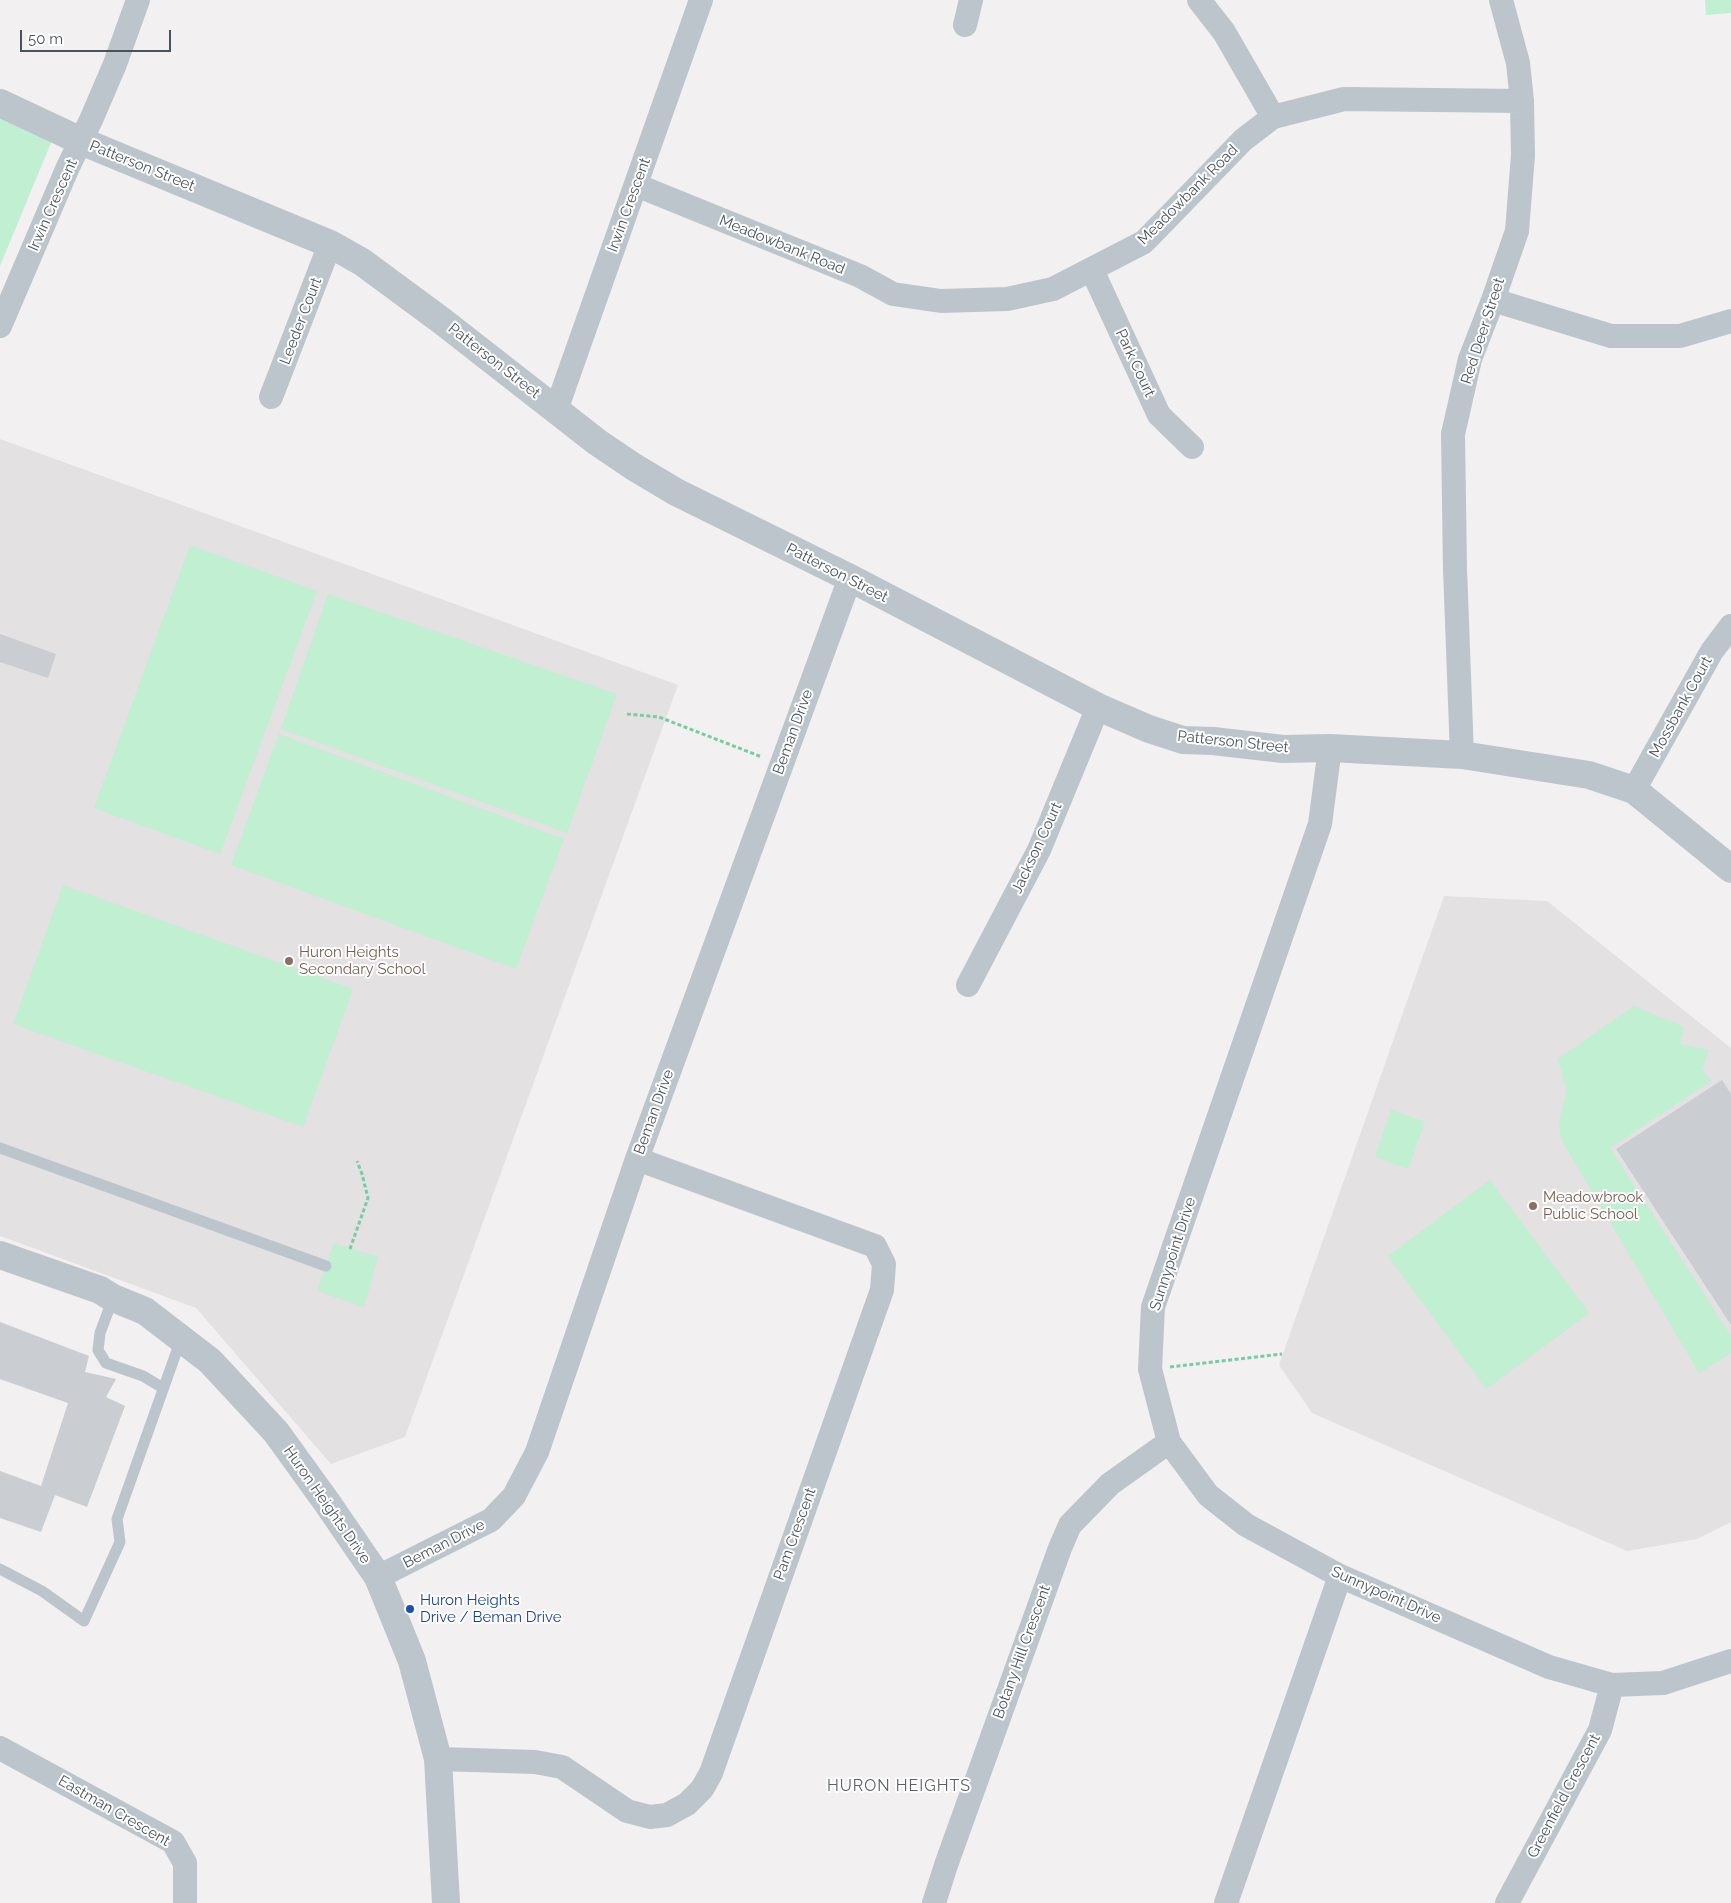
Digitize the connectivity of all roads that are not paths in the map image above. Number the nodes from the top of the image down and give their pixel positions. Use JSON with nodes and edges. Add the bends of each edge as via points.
{"nodes":[{"id":1,"x":138,"y":0,"type":"edge"},
{"id":2,"x":701,"y":0,"type":"edge"},
{"id":3,"x":971,"y":0,"type":"edge"},
{"id":4,"x":1199,"y":0,"type":"edge"},
{"id":5,"x":1501,"y":0,"type":"edge"},
{"id":6,"x":965,"y":25,"type":"dead end"},
{"id":7,"x":1522,"y":101,"type":"junction"},
{"id":8,"x":0,"y":104,"type":"edge"},
{"id":9,"x":1273,"y":117,"type":"junction"},
{"id":10,"x":81,"y":141,"type":"junction"},
{"id":11,"x":636,"y":185,"type":"junction"},
{"id":12,"x":330,"y":244,"type":"junction"},
{"id":13,"x":1092,"y":270,"type":"junction"},
{"id":14,"x":1493,"y":300,"type":"junction"},
{"id":15,"x":1731,"y":321,"type":"edge"},
{"id":16,"x":0,"y":326,"type":"edge"},
{"id":17,"x":271,"y":397,"type":"dead end"},
{"id":18,"x":556,"y":410,"type":"junction"},
{"id":19,"x":1192,"y":447,"type":"dead end"},
{"id":20,"x":850,"y":578,"type":"junction"},
{"id":21,"x":1731,"y":626,"type":"edge"},
{"id":22,"x":1098,"y":707,"type":"junction"},
{"id":23,"x":1330,"y":748,"type":"junction"},
{"id":24,"x":1462,"y":756,"type":"junction"},
{"id":25,"x":1634,"y":790,"type":"junction"},
{"id":26,"x":1731,"y":868,"type":"edge"},
{"id":27,"x":968,"y":986,"type":"dead end"},
{"id":28,"x":1,"y":1153,"type":"edge"},
{"id":29,"x":636,"y":1159,"type":"junction"},
{"id":30,"x":0,"y":1255,"type":"edge"},
{"id":31,"x":326,"y":1266,"type":"dead end"},
{"id":32,"x":113,"y":1298,"type":"junction"},
{"id":33,"x":181,"y":1339,"type":"junction"},
{"id":34,"x":163,"y":1388,"type":"junction"},
{"id":35,"x":1169,"y":1442,"type":"junction"},
{"id":36,"x":0,"y":1570,"type":"edge"},
{"id":37,"x":1340,"y":1576,"type":"junction"},
{"id":38,"x":378,"y":1577,"type":"junction"},
{"id":39,"x":1731,"y":1662,"type":"edge"},
{"id":40,"x":1612,"y":1685,"type":"junction"},
{"id":41,"x":0,"y":1748,"type":"edge"},
{"id":42,"x":438,"y":1759,"type":"junction"},
{"id":43,"x":185,"y":1903,"type":"edge"},
{"id":44,"x":446,"y":1903,"type":"edge"},
{"id":45,"x":934,"y":1903,"type":"edge"},
{"id":46,"x":1226,"y":1903,"type":"edge"},
{"id":47,"x":1507,"y":1903,"type":"edge"}],
"edges":[{"from":1,"to":10,"type":"street","name":"Irwin Crescent"},
{"from":2,"to":11,"type":"street","name":"Irwin Crescent"},
{"from":3,"to":6,"type":"street"},
{"from":4,"to":9,"type":"street","via":[[1224,32]]},
{"from":5,"to":7,"type":"street","name":"Red Deer Street","via":[[1518,63]]},
{"from":7,"to":9,"type":"street","name":"Meadowbank Road","via":[[1344,100]]},
{"from":7,"to":14,"type":"street","name":"Red Deer Street","via":[[1523,155],[1517,231]]},
{"from":8,"to":10,"type":"street","name":"Patterson Street"},
{"from":9,"to":13,"type":"street","name":"Meadowbank Road","via":[[1244,140],[1144,242]]},
{"from":10,"to":12,"type":"street","name":"Patterson Street"},
{"from":10,"to":16,"type":"street","name":"Irwin Crescent"},
{"from":11,"to":13,"type":"street","name":"Meadowbank Road","via":[[860,276],[893,294],[940,301],[1007,299],[1053,289]]},
{"from":11,"to":18,"type":"street","name":"Irwin Crescent"},
{"from":12,"to":17,"type":"street","name":"Leeder Court"},
{"from":12,"to":18,"type":"street","name":"Patterson Street","via":[[362,262]]},
{"from":13,"to":19,"type":"street","name":"Park Court","via":[[1159,415]]},
{"from":14,"to":15,"type":"street","via":[[1611,336],[1680,336]]},
{"from":14,"to":24,"type":"street","name":"Red Deer Street","via":[[1470,359],[1453,434]]},
{"from":18,"to":20,"type":"street","name":"Patterson Street","via":[[597,442],[676,492]]},
{"from":20,"to":22,"type":"street","name":"Patterson Street"},
{"from":20,"to":29,"type":"street","name":"Beman Drive"},
{"from":21,"to":25,"type":"street","name":"Mossbank Court","via":[[1712,651]]},
{"from":22,"to":23,"type":"street","name":"Patterson Street","via":[[1183,740],[1283,749]]},
{"from":22,"to":27,"type":"street","name":"Jackson Court","via":[[1040,850]]},
{"from":23,"to":24,"type":"street","name":"Patterson Street"},
{"from":23,"to":35,"type":"street","name":"Sunnypoint Drive","via":[[1320,824],[1153,1307],[1150,1370]]},
{"from":24,"to":25,"type":"street","name":"Patterson Street","via":[[1589,775]]},
{"from":25,"to":26,"type":"street","name":"Patterson Street"},
{"from":28,"to":31,"type":"lane"},
{"from":29,"to":38,"type":"street","name":"Beman Drive","via":[[537,1452],[514,1496],[491,1520]]},
{"from":29,"to":42,"type":"street","name":"Pam Crescent","via":[[875,1246],[884,1264],[882,1290],[711,1773],[702,1789],[687,1804],[667,1815],[650,1817],[627,1811],[562,1768],[535,1762]]},
{"from":30,"to":32,"type":"street","name":"Huron Heights Drive"},
{"from":32,"to":33,"type":"street","name":"Huron Heights Drive","via":[[145,1311]]},
{"from":32,"to":34,"type":"lane","via":[[100,1333],[98,1350],[106,1363],[143,1376]]},
{"from":33,"to":34,"type":"lane"},
{"from":33,"to":38,"type":"street","name":"Huron Heights Drive","via":[[210,1361],[276,1432]]},
{"from":34,"to":36,"type":"lane","via":[[118,1519],[120,1542],[84,1620],[42,1591]]},
{"from":35,"to":37,"type":"street","name":"Sunnypoint Drive","via":[[1208,1495],[1246,1525]]},
{"from":35,"to":45,"type":"street","name":"Botany Hill Crescent","via":[[1110,1484],[1070,1525]]},
{"from":37,"to":40,"type":"street","name":"Sunnypoint Drive","via":[[1549,1667]]},
{"from":37,"to":46,"type":"street"},
{"from":38,"to":42,"type":"street","name":"Huron Heights Drive","via":[[412,1661]]},
{"from":39,"to":40,"type":"street","name":"Sunnypoint Drive","via":[[1663,1683]]},
{"from":40,"to":47,"type":"street","name":"Greenfield Crescent","via":[[1600,1730]]},
{"from":41,"to":43,"type":"street","name":"Eastman Crescent","via":[[174,1842],[185,1863]]},
{"from":42,"to":44,"type":"street","name":"Huron Heights Drive"}]}
